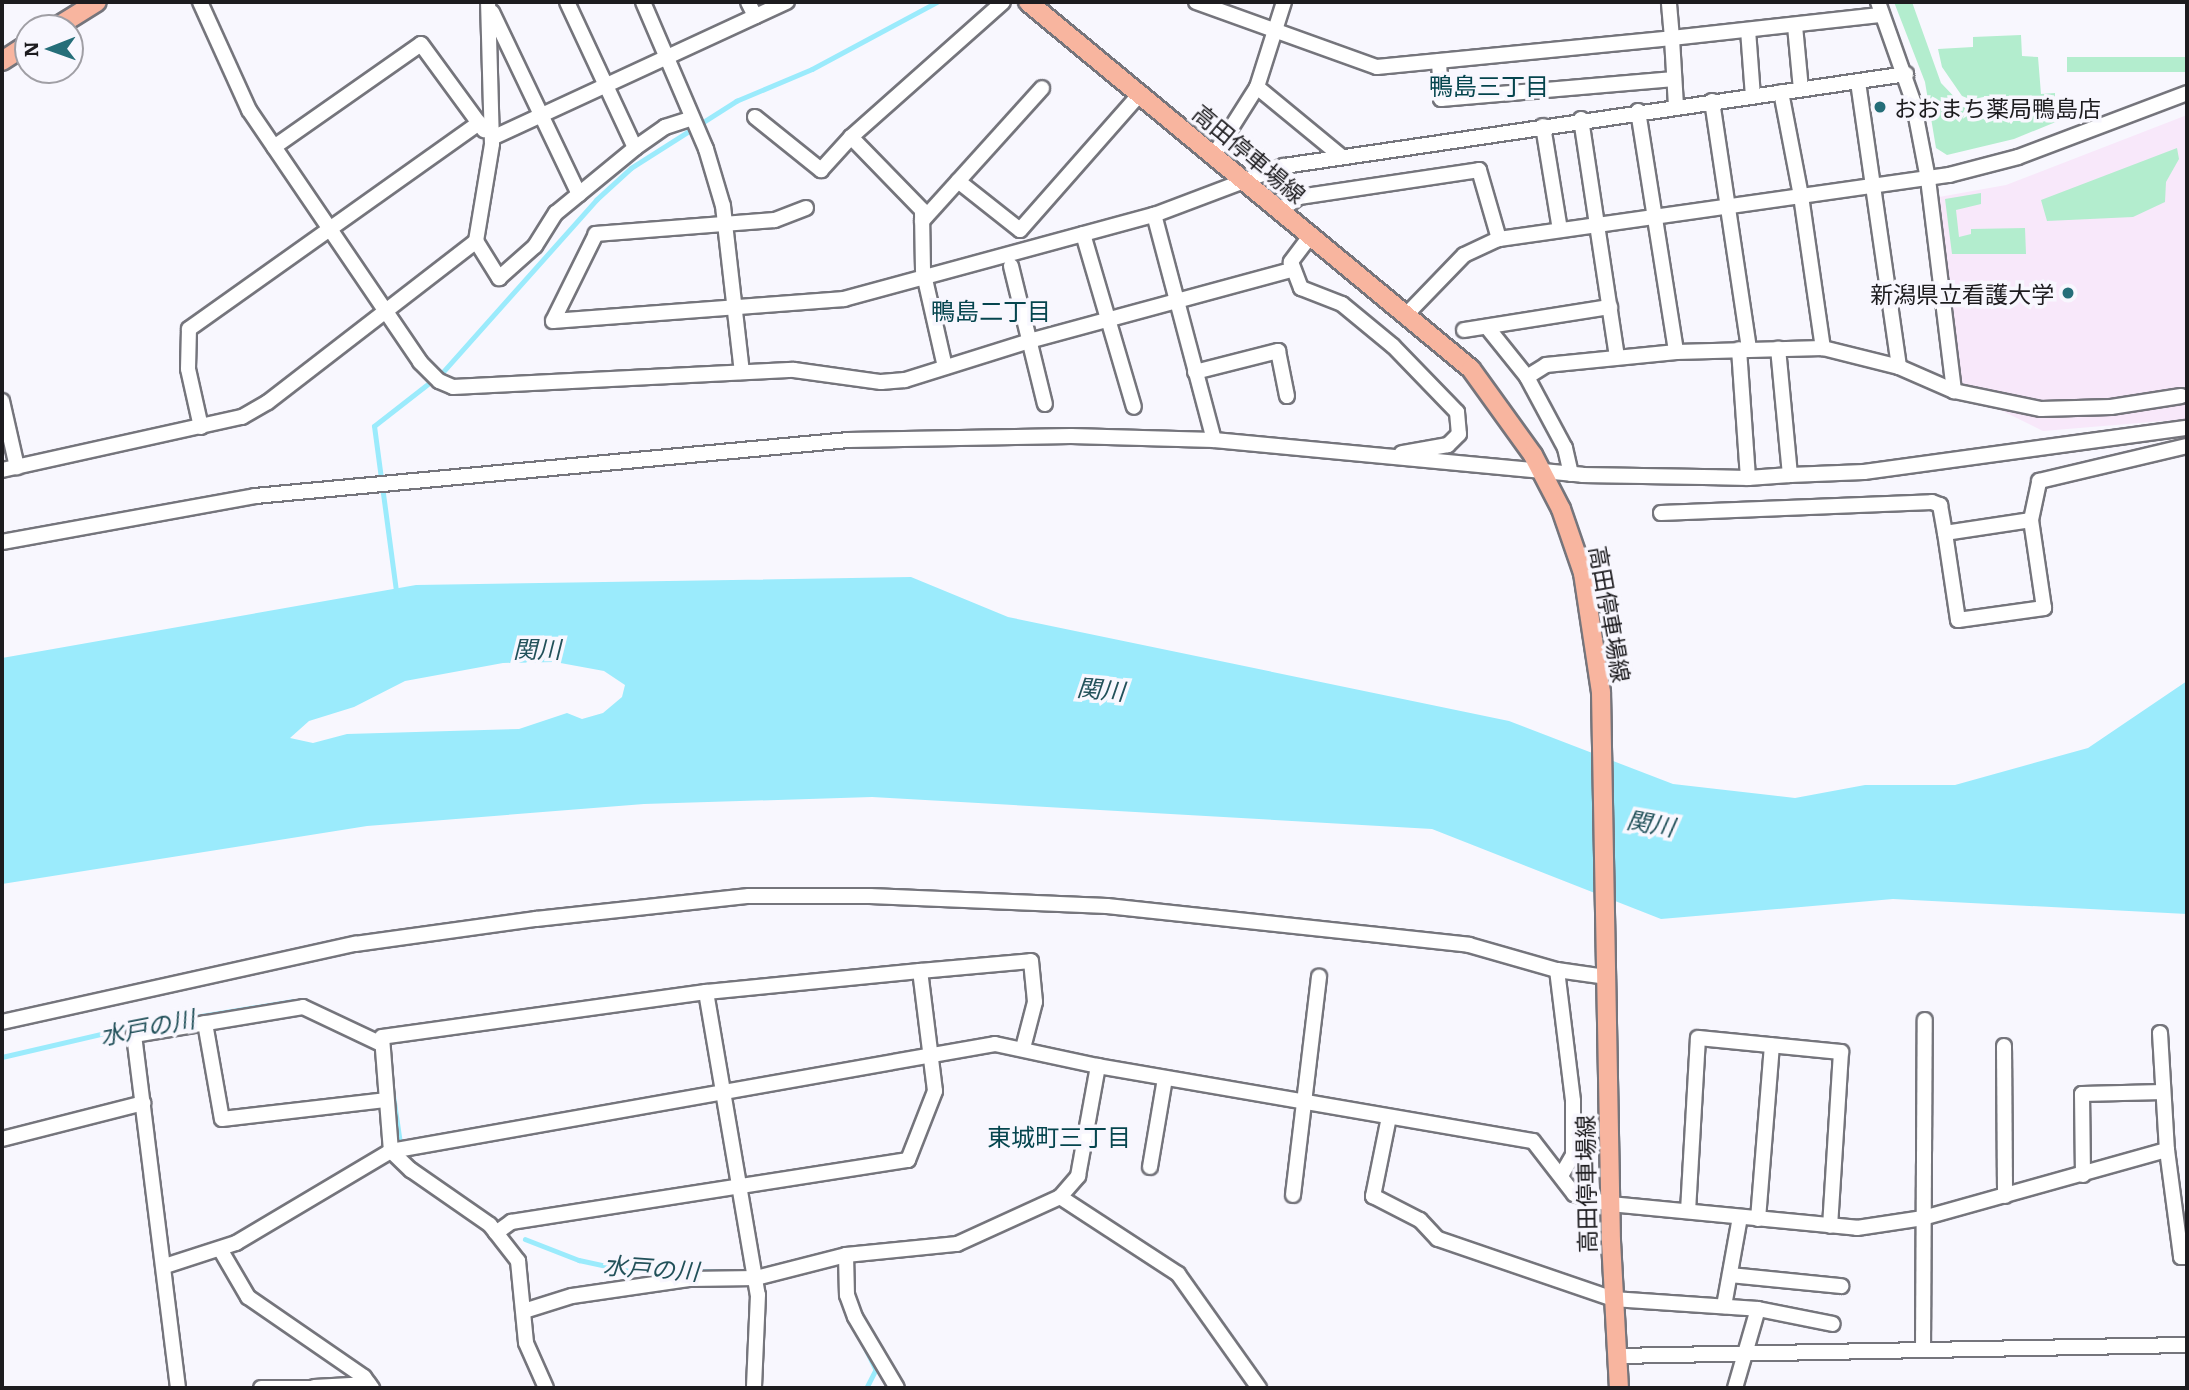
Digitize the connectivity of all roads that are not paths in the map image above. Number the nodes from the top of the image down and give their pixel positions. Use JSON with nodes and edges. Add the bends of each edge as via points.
{"nodes":[{"id":1,"x":97,"y":2,"type":"edge"},
{"id":2,"x":200,"y":2,"type":"edge"},
{"id":3,"x":566,"y":2,"type":"edge"},
{"id":4,"x":643,"y":2,"type":"edge"},
{"id":5,"x":748,"y":2,"type":"edge"},
{"id":6,"x":787,"y":2,"type":"edge"},
{"id":7,"x":1003,"y":2,"type":"edge"},
{"id":8,"x":1028,"y":2,"type":"edge"},
{"id":9,"x":1196,"y":2,"type":"edge"},
{"id":10,"x":1284,"y":2,"type":"edge"},
{"id":11,"x":1669,"y":2,"type":"edge"},
{"id":12,"x":487,"y":3,"type":"edge"},
{"id":13,"x":1880,"y":8,"type":"edge"},
{"id":14,"x":78,"y":14,"type":"edge"},
{"id":15,"x":755,"y":16,"type":"junction"},
{"id":16,"x":1795,"y":26,"type":"junction"},
{"id":17,"x":1276,"y":29,"type":"junction"},
{"id":18,"x":1748,"y":30,"type":"junction"},
{"id":19,"x":1672,"y":38,"type":"junction"},
{"id":20,"x":668,"y":58,"type":"junction"},
{"id":21,"x":1439,"y":61,"type":"junction"},
{"id":22,"x":1906,"y":74,"type":"junction"},
{"id":23,"x":1674,"y":79,"type":"junction"},
{"id":24,"x":1858,"y":82,"type":"junction"},
{"id":25,"x":604,"y":84,"type":"junction"},
{"id":26,"x":1042,"y":88,"type":"dead end"},
{"id":27,"x":1257,"y":88,"type":"junction"},
{"id":28,"x":1801,"y":89,"type":"junction"},
{"id":29,"x":1781,"y":92,"type":"junction"},
{"id":30,"x":2187,"y":93,"type":"edge"},
{"id":31,"x":1140,"y":94,"type":"junction"},
{"id":32,"x":1753,"y":96,"type":"junction"},
{"id":33,"x":1712,"y":101,"type":"junction"},
{"id":34,"x":1676,"y":106,"type":"junction"},
{"id":35,"x":1638,"y":111,"type":"junction"},
{"id":36,"x":539,"y":114,"type":"junction"},
{"id":37,"x":755,"y":117,"type":"dead end"},
{"id":38,"x":692,"y":118,"type":"junction"},
{"id":39,"x":1581,"y":119,"type":"junction"},
{"id":40,"x":479,"y":123,"type":"junction"},
{"id":41,"x":1543,"y":126,"type":"junction"},
{"id":42,"x":851,"y":137,"type":"junction"},
{"id":43,"x":492,"y":138,"type":"junction"},
{"id":44,"x":274,"y":147,"type":"junction"},
{"id":45,"x":635,"y":148,"type":"junction"},
{"id":46,"x":1214,"y":155,"type":"junction"},
{"id":47,"x":1342,"y":157,"type":"junction"},
{"id":48,"x":1928,"y":179,"type":"junction"},
{"id":49,"x":958,"y":181,"type":"junction"},
{"id":50,"x":1246,"y":184,"type":"junction"},
{"id":51,"x":1874,"y":185,"type":"junction"},
{"id":52,"x":579,"y":194,"type":"junction"},
{"id":53,"x":1801,"y":196,"type":"junction"},
{"id":54,"x":1728,"y":207,"type":"junction"},
{"id":55,"x":806,"y":208,"type":"dead end"},
{"id":56,"x":1281,"y":210,"type":"junction"},
{"id":57,"x":1154,"y":215,"type":"junction"},
{"id":58,"x":1654,"y":217,"type":"junction"},
{"id":59,"x":922,"y":221,"type":"junction"},
{"id":60,"x":725,"y":225,"type":"junction"},
{"id":61,"x":1599,"y":226,"type":"junction"},
{"id":62,"x":329,"y":228,"type":"junction"},
{"id":63,"x":1560,"y":230,"type":"junction"},
{"id":64,"x":1083,"y":234,"type":"junction"},
{"id":65,"x":1311,"y":235,"type":"junction"},
{"id":66,"x":1500,"y":239,"type":"junction"},
{"id":67,"x":476,"y":240,"type":"junction"},
{"id":68,"x":1011,"y":266,"type":"dead end"},
{"id":69,"x":1291,"y":270,"type":"junction"},
{"id":70,"x":925,"y":277,"type":"junction"},
{"id":71,"x":1175,"y":302,"type":"junction"},
{"id":72,"x":734,"y":307,"type":"junction"},
{"id":73,"x":1610,"y":307,"type":"junction"},
{"id":74,"x":385,"y":311,"type":"junction"},
{"id":75,"x":1406,"y":315,"type":"junction"},
{"id":76,"x":1108,"y":320,"type":"junction"},
{"id":77,"x":1487,"y":327,"type":"junction"},
{"id":78,"x":1464,"y":330,"type":"dead end"},
{"id":79,"x":1033,"y":340,"type":"junction"},
{"id":80,"x":1823,"y":348,"type":"junction"},
{"id":81,"x":1744,"y":349,"type":"junction"},
{"id":82,"x":1778,"y":349,"type":"junction"},
{"id":83,"x":1676,"y":352,"type":"junction"},
{"id":84,"x":1617,"y":357,"type":"junction"},
{"id":85,"x":945,"y":367,"type":"junction"},
{"id":86,"x":1899,"y":367,"type":"junction"},
{"id":87,"x":742,"y":372,"type":"junction"},
{"id":88,"x":1195,"y":372,"type":"junction"},
{"id":89,"x":1527,"y":377,"type":"junction"},
{"id":90,"x":1954,"y":391,"type":"junction"},
{"id":91,"x":1287,"y":396,"type":"dead end"},
{"id":92,"x":2181,"y":396,"type":"dead end"},
{"id":93,"x":2,"y":401,"type":"edge"},
{"id":94,"x":1045,"y":404,"type":"dead end"},
{"id":95,"x":1134,"y":407,"type":"dead end"},
{"id":96,"x":201,"y":427,"type":"junction"},
{"id":97,"x":2187,"y":428,"type":"edge"},
{"id":98,"x":1214,"y":440,"type":"junction"},
{"id":99,"x":2187,"y":446,"type":"edge"},
{"id":100,"x":1392,"y":460,"type":"junction"},
{"id":101,"x":17,"y":467,"type":"junction"},
{"id":102,"x":2,"y":470,"type":"edge"},
{"id":103,"x":1571,"y":474,"type":"junction"},
{"id":104,"x":1790,"y":475,"type":"junction"},
{"id":105,"x":1545,"y":477,"type":"junction"},
{"id":106,"x":1748,"y":478,"type":"junction"},
{"id":107,"x":1661,"y":513,"type":"dead end"},
{"id":108,"x":2031,"y":520,"type":"junction"},
{"id":109,"x":1945,"y":533,"type":"junction"},
{"id":110,"x":2,"y":542,"type":"edge"},
{"id":111,"x":1606,"y":968,"type":"junction"},
{"id":112,"x":1557,"y":970,"type":"junction"},
{"id":113,"x":920,"y":971,"type":"junction"},
{"id":114,"x":1319,"y":977,"type":"dead end"},
{"id":115,"x":706,"y":992,"type":"junction"},
{"id":116,"x":1925,"y":1020,"type":"dead end"},
{"id":117,"x":2,"y":1022,"type":"edge"},
{"id":118,"x":205,"y":1023,"type":"junction"},
{"id":119,"x":2160,"y":1033,"type":"dead end"},
{"id":120,"x":379,"y":1043,"type":"junction"},
{"id":121,"x":1772,"y":1046,"type":"junction"},
{"id":122,"x":2004,"y":1046,"type":"dead end"},
{"id":123,"x":1023,"y":1048,"type":"junction"},
{"id":124,"x":933,"y":1055,"type":"junction"},
{"id":125,"x":1098,"y":1066,"type":"junction"},
{"id":126,"x":1165,"y":1077,"type":"junction"},
{"id":127,"x":723,"y":1091,"type":"junction"},
{"id":128,"x":2163,"y":1092,"type":"junction"},
{"id":129,"x":385,"y":1100,"type":"junction"},
{"id":130,"x":1303,"y":1101,"type":"junction"},
{"id":131,"x":143,"y":1103,"type":"junction"},
{"id":132,"x":1389,"y":1116,"type":"junction"},
{"id":133,"x":2,"y":1139,"type":"edge"},
{"id":134,"x":2167,"y":1150,"type":"junction"},
{"id":135,"x":391,"y":1151,"type":"junction"},
{"id":136,"x":1150,"y":1167,"type":"dead end"},
{"id":137,"x":2083,"y":1175,"type":"junction"},
{"id":138,"x":1562,"y":1176,"type":"junction"},
{"id":139,"x":740,"y":1189,"type":"junction"},
{"id":140,"x":1293,"y":1195,"type":"dead end"},
{"id":141,"x":1060,"y":1196,"type":"junction"},
{"id":142,"x":2005,"y":1196,"type":"junction"},
{"id":143,"x":1610,"y":1204,"type":"junction"},
{"id":144,"x":1688,"y":1211,"type":"junction"},
{"id":145,"x":1741,"y":1217,"type":"junction"},
{"id":146,"x":1923,"y":1218,"type":"junction"},
{"id":147,"x":1758,"y":1219,"type":"junction"},
{"id":148,"x":1830,"y":1226,"type":"junction"},
{"id":149,"x":496,"y":1233,"type":"junction"},
{"id":150,"x":220,"y":1250,"type":"junction"},
{"id":151,"x":846,"y":1255,"type":"junction"},
{"id":152,"x":2187,"y":1257,"type":"edge"},
{"id":153,"x":165,"y":1266,"type":"junction"},
{"id":154,"x":1730,"y":1275,"type":"junction"},
{"id":155,"x":755,"y":1278,"type":"junction"},
{"id":156,"x":1841,"y":1286,"type":"dead end"},
{"id":157,"x":1614,"y":1298,"type":"junction"},
{"id":158,"x":1724,"y":1306,"type":"junction"},
{"id":159,"x":1758,"y":1309,"type":"junction"},
{"id":160,"x":524,"y":1311,"type":"junction"},
{"id":161,"x":1833,"y":1324,"type":"dead end"},
{"id":162,"x":2187,"y":1345,"type":"edge"},
{"id":163,"x":1923,"y":1349,"type":"junction"},
{"id":164,"x":1746,"y":1352,"type":"junction"},
{"id":165,"x":1617,"y":1356,"type":"junction"},
{"id":166,"x":370,"y":1386,"type":"edge"},
{"id":167,"x":178,"y":1388,"type":"edge"},
{"id":168,"x":261,"y":1388,"type":"edge"},
{"id":169,"x":314,"y":1388,"type":"edge"},
{"id":170,"x":546,"y":1388,"type":"edge"},
{"id":171,"x":754,"y":1388,"type":"edge"},
{"id":172,"x":897,"y":1388,"type":"edge"},
{"id":173,"x":1259,"y":1388,"type":"edge"},
{"id":174,"x":1619,"y":1388,"type":"edge"},
{"id":175,"x":1735,"y":1388,"type":"edge"}],
"edges":[{"from":1,"to":14,"type":"main road"},
{"from":2,"to":44,"type":"street","via":[[249,110]]},
{"from":3,"to":25,"type":"street"},
{"from":4,"to":20,"type":"street"},
{"from":5,"to":15,"type":"street"},
{"from":6,"to":15,"type":"street"},
{"from":7,"to":42,"type":"street"},
{"from":8,"to":31,"type":"main road","name":"高田停車場線"},
{"from":9,"to":17,"type":"street"},
{"from":10,"to":17,"type":"street"},
{"from":11,"to":19,"type":"street"},
{"from":12,"to":36,"type":"street"},
{"from":12,"to":43,"type":"street"},
{"from":13,"to":16,"type":"street"},
{"from":13,"to":22,"type":"street"},
{"from":15,"to":20,"type":"street"},
{"from":16,"to":18,"type":"street"},
{"from":16,"to":28,"type":"street"},
{"from":17,"to":21,"type":"street","via":[[1377,67]]},
{"from":17,"to":27,"type":"street"},
{"from":18,"to":19,"type":"street"},
{"from":18,"to":32,"type":"street"},
{"from":19,"to":21,"type":"street"},
{"from":19,"to":23,"type":"street"},
{"from":20,"to":25,"type":"street"},
{"from":20,"to":38,"type":"street"},
{"from":21,"to":23,"type":"street","via":[[1441,99]]},
{"from":22,"to":24,"type":"street"},
{"from":22,"to":48,"type":"street"},
{"from":23,"to":34,"type":"street"},
{"from":24,"to":28,"type":"street"},
{"from":24,"to":51,"type":"street"},
{"from":25,"to":36,"type":"street"},
{"from":25,"to":45,"type":"street"},
{"from":26,"to":49,"type":"street"},
{"from":27,"to":46,"type":"street"},
{"from":27,"to":47,"type":"street"},
{"from":28,"to":29,"type":"street"},
{"from":29,"to":32,"type":"street"},
{"from":29,"to":53,"type":"street"},
{"from":30,"to":48,"type":"street","via":[[2018,156]]},
{"from":31,"to":46,"type":"main road","name":"高田停車場線"},
{"from":31,"to":49,"type":"street","via":[[1020,230]]},
{"from":32,"to":33,"type":"street"},
{"from":33,"to":34,"type":"street"},
{"from":33,"to":54,"type":"street"},
{"from":34,"to":35,"type":"street"},
{"from":35,"to":39,"type":"street"},
{"from":35,"to":58,"type":"street"},
{"from":36,"to":43,"type":"street"},
{"from":36,"to":52,"type":"street"},
{"from":37,"to":42,"type":"street","via":[[821,170]]},
{"from":38,"to":45,"type":"street","via":[[665,127]]},
{"from":38,"to":60,"type":"street","via":[[710,162]]},
{"from":39,"to":41,"type":"street"},
{"from":39,"to":61,"type":"street"},
{"from":40,"to":43,"type":"street"},
{"from":40,"to":44,"type":"street","via":[[421,44]]},
{"from":40,"to":62,"type":"street"},
{"from":41,"to":47,"type":"street"},
{"from":41,"to":63,"type":"street"},
{"from":42,"to":59,"type":"street","via":[[922,210]]},
{"from":43,"to":67,"type":"street"},
{"from":44,"to":62,"type":"street"},
{"from":45,"to":52,"type":"street"},
{"from":46,"to":50,"type":"main road","name":"高田停車場線"},
{"from":47,"to":50,"type":"street","via":[[1284,166]]},
{"from":48,"to":51,"type":"street"},
{"from":48,"to":90,"type":"street"},
{"from":49,"to":59,"type":"street"},
{"from":50,"to":56,"type":"main road","name":"高田停車場線"},
{"from":50,"to":57,"type":"street"},
{"from":51,"to":53,"type":"street"},
{"from":51,"to":86,"type":"street"},
{"from":52,"to":67,"type":"street","via":[[556,213],[535,246],[499,278]]},
{"from":53,"to":54,"type":"street"},
{"from":53,"to":80,"type":"street"},
{"from":54,"to":58,"type":"street"},
{"from":54,"to":81,"type":"street"},
{"from":55,"to":60,"type":"street","via":[[774,220]]},
{"from":56,"to":65,"type":"main road","name":"高田停車場線"},
{"from":56,"to":66,"type":"street","via":[[1299,197],[1479,170]]},
{"from":57,"to":64,"type":"street"},
{"from":57,"to":71,"type":"street"},
{"from":58,"to":61,"type":"street"},
{"from":58,"to":83,"type":"street"},
{"from":59,"to":70,"type":"street"},
{"from":60,"to":72,"type":"street"},
{"from":60,"to":72,"type":"street","via":[[596,234],[553,321]]},
{"from":61,"to":63,"type":"street"},
{"from":61,"to":73,"type":"street"},
{"from":62,"to":74,"type":"street"},
{"from":62,"to":96,"type":"street","via":[[188,329],[188,369]]},
{"from":63,"to":66,"type":"street"},
{"from":64,"to":70,"type":"street"},
{"from":64,"to":76,"type":"street"},
{"from":65,"to":69,"type":"street","via":[[1291,262]]},
{"from":65,"to":75,"type":"main road","name":"高田停車場線"},
{"from":66,"to":75,"type":"street","via":[[1464,255]]},
{"from":67,"to":74,"type":"street"},
{"from":68,"to":79,"type":"street"},
{"from":69,"to":71,"type":"street"},
{"from":69,"to":100,"type":"street","via":[[1301,288],[1333,298],[1393,346],[1457,412],[1460,427],[1455,440],[1441,450],[1399,454]]},
{"from":70,"to":72,"type":"street","via":[[844,299]]},
{"from":70,"to":85,"type":"street"},
{"from":71,"to":76,"type":"street"},
{"from":71,"to":88,"type":"street"},
{"from":72,"to":87,"type":"street"},
{"from":73,"to":77,"type":"street"},
{"from":73,"to":84,"type":"street"},
{"from":74,"to":87,"type":"street","via":[[420,362],[439,382],[453,387]]},
{"from":74,"to":96,"type":"street","via":[[268,402],[242,417]]},
{"from":75,"to":105,"type":"main road","name":"高田停車場線","via":[[1471,369]]},
{"from":76,"to":79,"type":"street"},
{"from":76,"to":95,"type":"street"},
{"from":77,"to":78,"type":"street"},
{"from":77,"to":89,"type":"street"},
{"from":79,"to":85,"type":"street"},
{"from":79,"to":94,"type":"street"},
{"from":80,"to":82,"type":"street"},
{"from":80,"to":86,"type":"street"},
{"from":81,"to":82,"type":"street"},
{"from":81,"to":83,"type":"street"},
{"from":81,"to":106,"type":"street"},
{"from":82,"to":104,"type":"street"},
{"from":83,"to":84,"type":"street"},
{"from":84,"to":89,"type":"street","via":[[1546,365]]},
{"from":85,"to":87,"type":"street","via":[[905,380],[881,382],[794,370]]},
{"from":86,"to":90,"type":"street"},
{"from":88,"to":91,"type":"street","via":[[1278,351]]},
{"from":88,"to":98,"type":"street"},
{"from":89,"to":103,"type":"street","via":[[1566,449]]},
{"from":90,"to":92,"type":"street","via":[[2041,409],[2111,407]]},
{"from":93,"to":101,"type":"street"},
{"from":96,"to":101,"type":"street"},
{"from":97,"to":104,"type":"street","via":[[1864,472]]},
{"from":98,"to":100,"type":"street"},
{"from":98,"to":110,"type":"street","via":[[953,438],[705,452],[255,496]]},
{"from":99,"to":108,"type":"street","via":[[2039,481]]},
{"from":100,"to":105,"type":"street"},
{"from":101,"to":102,"type":"street"},
{"from":103,"to":105,"type":"street"},
{"from":103,"to":106,"type":"street"},
{"from":104,"to":106,"type":"street"},
{"from":105,"to":111,"type":"main road","name":"高田停車場線","via":[[1583,573],[1598,660]]},
{"from":107,"to":109,"type":"street","via":[[1932,502],[1940,505]]},
{"from":108,"to":109,"type":"street"},
{"from":108,"to":109,"type":"street","via":[[2044,608],[1958,620]]},
{"from":111,"to":112,"type":"street"},
{"from":111,"to":143,"type":"main road","name":"高田停車場線"},
{"from":112,"to":117,"type":"street","via":[[1469,945],[1107,906],[749,896],[355,944]]},
{"from":112,"to":138,"type":"street","via":[[1573,1101],[1573,1155]]},
{"from":113,"to":115,"type":"street"},
{"from":113,"to":123,"type":"street","via":[[1031,961],[1035,1002]]},
{"from":113,"to":124,"type":"street"},
{"from":114,"to":130,"type":"street"},
{"from":115,"to":120,"type":"street","via":[[382,1037]]},
{"from":115,"to":127,"type":"street"},
{"from":116,"to":146,"type":"street"},
{"from":118,"to":120,"type":"street","via":[[303,1007]]},
{"from":118,"to":129,"type":"street","via":[[222,1119]]},
{"from":118,"to":131,"type":"street","via":[[134,1035]]},
{"from":119,"to":128,"type":"street"},
{"from":120,"to":129,"type":"street"},
{"from":121,"to":144,"type":"street","via":[[1698,1038]]},
{"from":121,"to":147,"type":"street"},
{"from":121,"to":148,"type":"street","via":[[1841,1052]]},
{"from":122,"to":142,"type":"street"},
{"from":123,"to":124,"type":"street","via":[[995,1044]]},
{"from":123,"to":125,"type":"street"},
{"from":124,"to":127,"type":"street"},
{"from":124,"to":139,"type":"street","via":[[935,1091],[908,1160]]},
{"from":125,"to":126,"type":"street"},
{"from":125,"to":141,"type":"street","via":[[1078,1176]]},
{"from":126,"to":130,"type":"street"},
{"from":126,"to":136,"type":"street"},
{"from":127,"to":135,"type":"street"},
{"from":127,"to":139,"type":"street"},
{"from":128,"to":134,"type":"street"},
{"from":128,"to":137,"type":"street","via":[[2081,1094]]},
{"from":129,"to":135,"type":"street"},
{"from":130,"to":132,"type":"street"},
{"from":130,"to":140,"type":"street"},
{"from":131,"to":133,"type":"street"},
{"from":131,"to":153,"type":"street"},
{"from":132,"to":138,"type":"street","via":[[1533,1141]]},
{"from":132,"to":157,"type":"street","via":[[1373,1196],[1420,1220],[1438,1239]]},
{"from":134,"to":137,"type":"street"},
{"from":134,"to":152,"type":"street","via":[[2180,1257]]},
{"from":135,"to":149,"type":"street"},
{"from":135,"to":150,"type":"street"},
{"from":137,"to":142,"type":"street"},
{"from":138,"to":143,"type":"street","via":[[1574,1194]]},
{"from":139,"to":149,"type":"street","via":[[511,1222]]},
{"from":139,"to":155,"type":"street"},
{"from":141,"to":151,"type":"street","via":[[957,1244]]},
{"from":141,"to":173,"type":"street","via":[[1178,1274]]},
{"from":142,"to":146,"type":"street"},
{"from":143,"to":144,"type":"street"},
{"from":143,"to":157,"type":"main road","name":"高田停車場線"},
{"from":144,"to":145,"type":"street"},
{"from":145,"to":147,"type":"street"},
{"from":145,"to":154,"type":"street"},
{"from":146,"to":148,"type":"street","via":[[1857,1228]]},
{"from":146,"to":163,"type":"street"},
{"from":147,"to":148,"type":"street"},
{"from":149,"to":160,"type":"street","via":[[521,1270]]},
{"from":150,"to":153,"type":"street"},
{"from":150,"to":166,"type":"street","via":[[248,1297]]},
{"from":151,"to":155,"type":"street"},
{"from":151,"to":172,"type":"street","via":[[847,1295],[855,1317]]},
{"from":153,"to":167,"type":"street"},
{"from":154,"to":156,"type":"street"},
{"from":154,"to":158,"type":"street"},
{"from":155,"to":160,"type":"street","via":[[688,1279],[572,1296]]},
{"from":155,"to":171,"type":"street","via":[[759,1309]]},
{"from":157,"to":158,"type":"street"},
{"from":157,"to":165,"type":"main road","name":"高田停車場線"},
{"from":158,"to":159,"type":"street"},
{"from":159,"to":161,"type":"street"},
{"from":159,"to":164,"type":"street"},
{"from":160,"to":170,"type":"street","via":[[529,1358]]},
{"from":162,"to":163,"type":"street"},
{"from":163,"to":164,"type":"street"},
{"from":164,"to":165,"type":"street"},
{"from":164,"to":175,"type":"street"},
{"from":165,"to":174,"type":"main road","name":"高田停車場線"},
{"from":166,"to":169,"type":"street"},
{"from":168,"to":169,"type":"street"}]}
